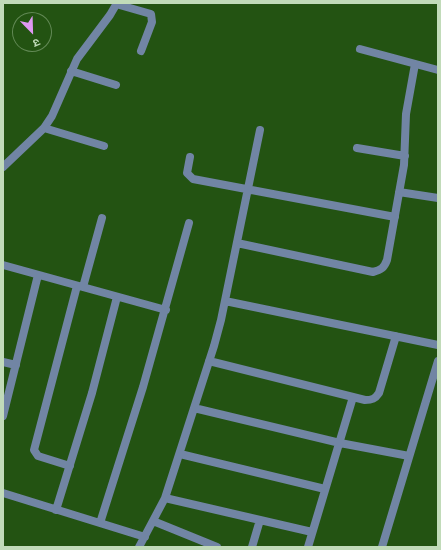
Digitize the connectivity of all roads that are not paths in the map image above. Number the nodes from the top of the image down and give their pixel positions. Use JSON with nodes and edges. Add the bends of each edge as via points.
{"nodes":[{"id":1,"x":116,"y":3,"type":"edge"},
{"id":2,"x":360,"y":49,"type":"dead end"},
{"id":3,"x":141,"y":51,"type":"dead end"},
{"id":4,"x":416,"y":64,"type":"junction"},
{"id":5,"x":438,"y":70,"type":"edge"},
{"id":6,"x":71,"y":71,"type":"junction"},
{"id":7,"x":116,"y":85,"type":"dead end"},
{"id":8,"x":44,"y":128,"type":"junction"},
{"id":9,"x":260,"y":130,"type":"dead end"},
{"id":10,"x":104,"y":146,"type":"dead end"},
{"id":11,"x":357,"y":148,"type":"dead end"},
{"id":12,"x":404,"y":156,"type":"junction"},
{"id":13,"x":190,"y":157,"type":"dead end"},
{"id":14,"x":3,"y":166,"type":"edge"},
{"id":15,"x":248,"y":189,"type":"junction"},
{"id":16,"x":399,"y":192,"type":"junction"},
{"id":17,"x":438,"y":198,"type":"edge"},
{"id":18,"x":395,"y":217,"type":"junction"},
{"id":19,"x":102,"y":218,"type":"dead end"},
{"id":20,"x":189,"y":222,"type":"dead end"},
{"id":21,"x":237,"y":243,"type":"junction"},
{"id":22,"x":3,"y":265,"type":"edge"},
{"id":23,"x":38,"y":275,"type":"junction"},
{"id":24,"x":80,"y":286,"type":"junction"},
{"id":25,"x":117,"y":296,"type":"junction"},
{"id":26,"x":225,"y":301,"type":"junction"},
{"id":27,"x":166,"y":310,"type":"junction"},
{"id":28,"x":396,"y":336,"type":"junction"},
{"id":29,"x":438,"y":345,"type":"edge"},
{"id":30,"x":209,"y":361,"type":"junction"},
{"id":31,"x":438,"y":361,"type":"edge"},
{"id":32,"x":3,"y":362,"type":"edge"},
{"id":33,"x":16,"y":365,"type":"junction"},
{"id":34,"x":434,"y":387,"type":"edge"},
{"id":35,"x":353,"y":397,"type":"junction"},
{"id":36,"x":194,"y":408,"type":"junction"},
{"id":37,"x":3,"y":416,"type":"edge"},
{"id":38,"x":340,"y":443,"type":"junction"},
{"id":39,"x":180,"y":454,"type":"junction"},
{"id":40,"x":409,"y":456,"type":"junction"},
{"id":41,"x":70,"y":466,"type":"junction"},
{"id":42,"x":325,"y":489,"type":"junction"},
{"id":43,"x":3,"y":494,"type":"edge"},
{"id":44,"x":165,"y":498,"type":"junction"},
{"id":45,"x":56,"y":510,"type":"junction"},
{"id":46,"x":260,"y":520,"type":"junction"},
{"id":47,"x":154,"y":521,"type":"junction"},
{"id":48,"x":100,"y":523,"type":"junction"},
{"id":49,"x":312,"y":532,"type":"junction"},
{"id":50,"x":145,"y":537,"type":"junction"},
{"id":51,"x":139,"y":547,"type":"edge"},
{"id":52,"x":217,"y":547,"type":"edge"},
{"id":53,"x":252,"y":547,"type":"edge"},
{"id":54,"x":308,"y":547,"type":"edge"},
{"id":55,"x":382,"y":547,"type":"edge"}],
"edges":[{"from":1,"to":3,"type":"street","via":[[147,12],[152,17]]},
{"from":1,"to":6,"type":"street","via":[[110,15],[80,53]]},
{"from":2,"to":4,"type":"street"},
{"from":4,"to":5,"type":"street"},
{"from":4,"to":12,"type":"street","via":[[404,122]]},
{"from":6,"to":7,"type":"street"},
{"from":6,"to":8,"type":"street","via":[[52,116]]},
{"from":8,"to":10,"type":"street"},
{"from":8,"to":14,"type":"street","via":[[34,140]]},
{"from":9,"to":15,"type":"street"},
{"from":11,"to":12,"type":"street"},
{"from":12,"to":16,"type":"street"},
{"from":13,"to":15,"type":"street","via":[[187,173],[192,179]]},
{"from":15,"to":18,"type":"street"},
{"from":15,"to":21,"type":"street"},
{"from":16,"to":17,"type":"street"},
{"from":16,"to":18,"type":"street"},
{"from":18,"to":21,"type":"street","via":[[388,260],[380,271],[373,272]]},
{"from":19,"to":24,"type":"street"},
{"from":20,"to":27,"type":"street"},
{"from":21,"to":26,"type":"street"},
{"from":22,"to":23,"type":"street"},
{"from":23,"to":24,"type":"street"},
{"from":23,"to":33,"type":"street"},
{"from":24,"to":25,"type":"street"},
{"from":24,"to":41,"type":"street","via":[[34,450],[38,456]]},
{"from":25,"to":27,"type":"street"},
{"from":25,"to":41,"type":"street"},
{"from":26,"to":28,"type":"street"},
{"from":26,"to":30,"type":"street"},
{"from":27,"to":48,"type":"street"},
{"from":28,"to":29,"type":"street"},
{"from":28,"to":35,"type":"street","via":[[380,393],[376,398],[365,400]]},
{"from":30,"to":35,"type":"street"},
{"from":30,"to":36,"type":"street"},
{"from":31,"to":34,"type":"street"},
{"from":32,"to":33,"type":"street"},
{"from":33,"to":37,"type":"street"},
{"from":34,"to":40,"type":"street"},
{"from":35,"to":38,"type":"street"},
{"from":36,"to":38,"type":"street"},
{"from":36,"to":39,"type":"street"},
{"from":38,"to":40,"type":"street"},
{"from":38,"to":42,"type":"street"},
{"from":39,"to":42,"type":"street"},
{"from":39,"to":44,"type":"street"},
{"from":40,"to":55,"type":"street"},
{"from":41,"to":45,"type":"street"},
{"from":42,"to":49,"type":"street"},
{"from":43,"to":45,"type":"street"},
{"from":44,"to":46,"type":"street"},
{"from":44,"to":47,"type":"street"},
{"from":45,"to":48,"type":"street"},
{"from":46,"to":49,"type":"street"},
{"from":46,"to":53,"type":"street"},
{"from":47,"to":50,"type":"street"},
{"from":47,"to":52,"type":"street"},
{"from":48,"to":50,"type":"street"},
{"from":49,"to":54,"type":"street"},
{"from":50,"to":51,"type":"street"}]}
